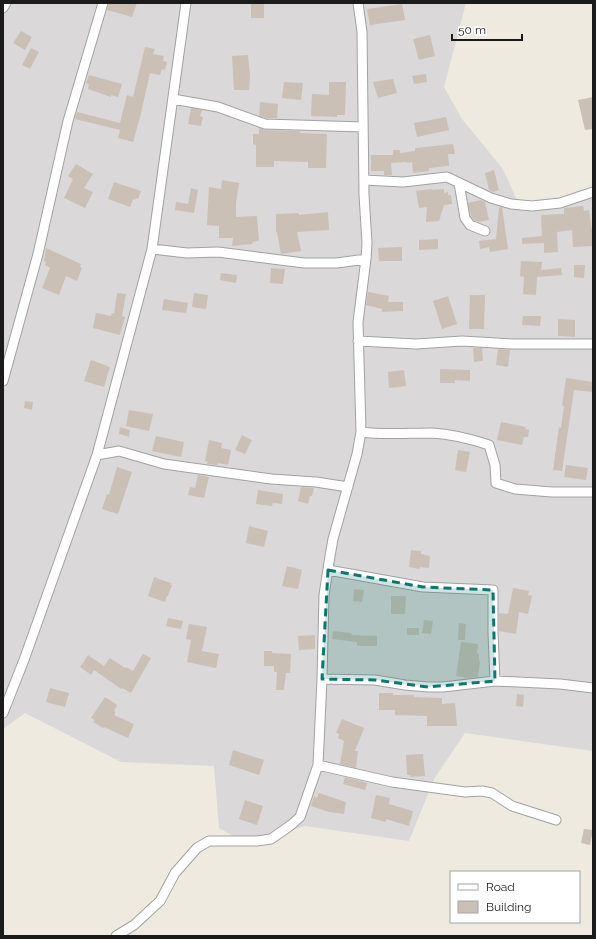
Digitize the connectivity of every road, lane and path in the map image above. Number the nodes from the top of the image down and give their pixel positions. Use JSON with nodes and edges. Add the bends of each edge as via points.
{"nodes":[{"id":1,"x":6,"y":3,"type":"edge"},
{"id":2,"x":103,"y":3,"type":"edge"},
{"id":3,"x":186,"y":3,"type":"edge"},
{"id":4,"x":358,"y":3,"type":"edge"},
{"id":5,"x":3,"y":8,"type":"edge"},
{"id":6,"x":173,"y":99,"type":"junction"},
{"id":7,"x":363,"y":127,"type":"junction"},
{"id":8,"x":364,"y":180,"type":"junction"},
{"id":9,"x":459,"y":183,"type":"junction"},
{"id":10,"x":593,"y":192,"type":"edge"},
{"id":11,"x":485,"y":231,"type":"dead end"},
{"id":12,"x":152,"y":249,"type":"junction"},
{"id":13,"x":366,"y":259,"type":"junction"},
{"id":14,"x":358,"y":341,"type":"junction"},
{"id":15,"x":593,"y":344,"type":"edge"},
{"id":16,"x":6,"y":361,"type":"edge"},
{"id":17,"x":3,"y":381,"type":"edge"},
{"id":18,"x":361,"y":432,"type":"junction"},
{"id":19,"x":97,"y":455,"type":"junction"},
{"id":20,"x":348,"y":487,"type":"junction"},
{"id":21,"x":593,"y":492,"type":"edge"},
{"id":22,"x":328,"y":570,"type":"junction"},
{"id":23,"x":322,"y":679,"type":"junction"},
{"id":24,"x":495,"y":681,"type":"junction"},
{"id":25,"x":593,"y":688,"type":"edge"},
{"id":26,"x":3,"y":710,"type":"edge"},
{"id":27,"x":318,"y":765,"type":"junction"},
{"id":28,"x":556,"y":820,"type":"dead end"},
{"id":29,"x":116,"y":936,"type":"edge"}],
"edges":[{"from":1,"to":5,"type":"street"},
{"from":2,"to":16,"type":"street","via":[[68,121],[38,254]]},
{"from":3,"to":6,"type":"street"},
{"from":4,"to":7,"type":"street","via":[[362,32]]},
{"from":6,"to":7,"type":"street","via":[[218,107],[265,124]]},
{"from":6,"to":12,"type":"street"},
{"from":7,"to":8,"type":"street"},
{"from":8,"to":9,"type":"street","via":[[403,182],[447,177]]},
{"from":8,"to":13,"type":"street"},
{"from":9,"to":10,"type":"street","via":[[491,198],[511,204],[532,206],[560,203]]},
{"from":9,"to":11,"type":"street","via":[[465,218],[470,226]]},
{"from":12,"to":13,"type":"street","via":[[187,253],[218,252],[304,263],[337,263]]},
{"from":12,"to":19,"type":"street"},
{"from":13,"to":14,"type":"street"},
{"from":14,"to":15,"type":"street","via":[[416,344],[462,340],[512,344]]},
{"from":14,"to":18,"type":"street"},
{"from":16,"to":17,"type":"street"},
{"from":18,"to":20,"type":"street"},
{"from":18,"to":21,"type":"street","via":[[433,433],[473,440],[489,445],[495,465],[496,483],[515,489]]},
{"from":19,"to":20,"type":"street","via":[[119,451],[164,464]]},
{"from":19,"to":26,"type":"street","via":[[27,653]]},
{"from":20,"to":22,"type":"street","via":[[333,539]]},
{"from":22,"to":23,"type":"street","via":[[324,595]]},
{"from":22,"to":24,"type":"street","via":[[423,586],[493,590]]},
{"from":23,"to":24,"type":"street","via":[[376,680],[428,686]]},
{"from":23,"to":27,"type":"street"},
{"from":24,"to":25,"type":"street"},
{"from":27,"to":28,"type":"street","via":[[392,782],[492,793],[512,806]]},
{"from":27,"to":29,"type":"street","via":[[300,817],[292,825],[271,838],[257,841],[209,841],[197,848],[175,873],[160,901],[134,925]]}]}
